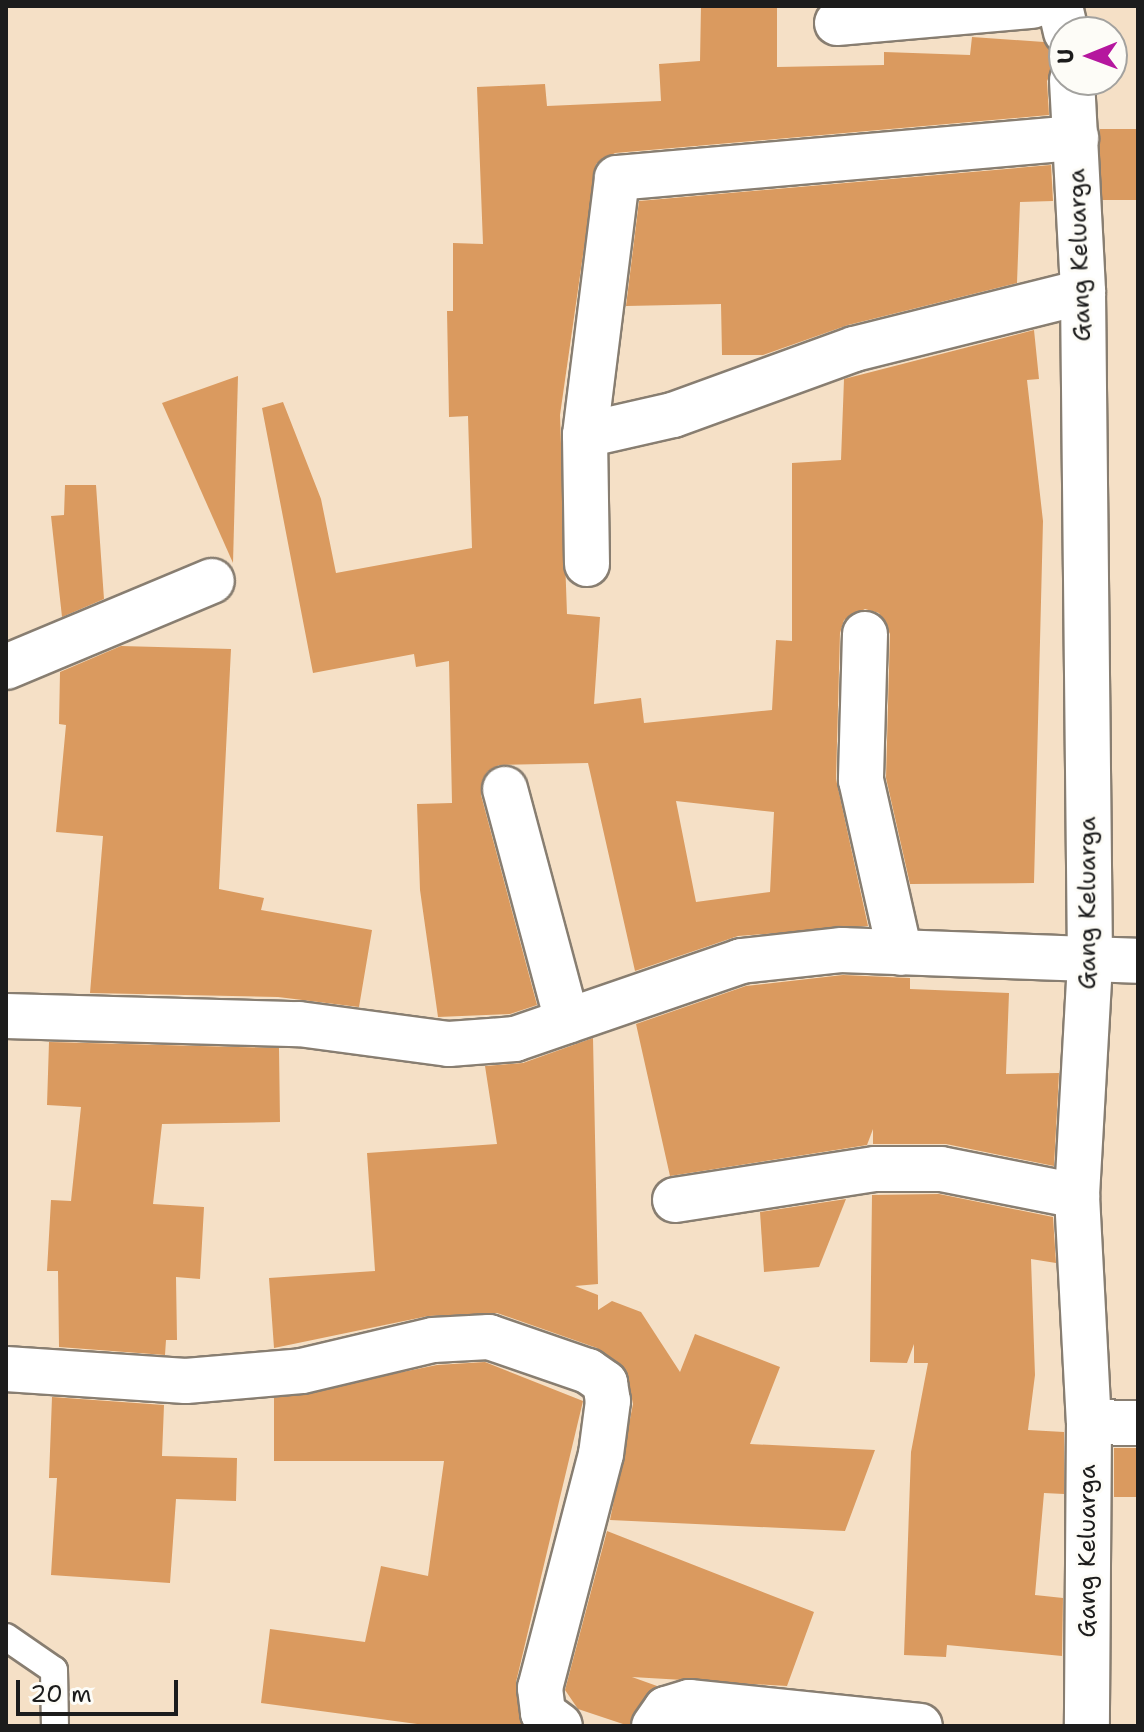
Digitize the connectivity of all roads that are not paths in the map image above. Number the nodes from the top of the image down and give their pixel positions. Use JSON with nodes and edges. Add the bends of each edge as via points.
{"nodes":[{"id":1,"x":1032,"y":6,"type":"edge"},
{"id":2,"x":837,"y":23,"type":"dead end"},
{"id":3,"x":1073,"y":96,"type":"edge"},
{"id":4,"x":1076,"y":138,"type":"junction"},
{"id":5,"x":1083,"y":292,"type":"junction"},
{"id":6,"x":585,"y":435,"type":"junction"},
{"id":7,"x":587,"y":564,"type":"dead end"},
{"id":8,"x":212,"y":581,"type":"dead end"},
{"id":9,"x":865,"y":634,"type":"dead end"},
{"id":10,"x":6,"y":667,"type":"edge"},
{"id":11,"x":505,"y":789,"type":"dead end"},
{"id":12,"x":900,"y":953,"type":"junction"},
{"id":13,"x":1138,"y":961,"type":"edge"},
{"id":14,"x":1090,"y":963,"type":"junction"},
{"id":15,"x":6,"y":1016,"type":"edge"},
{"id":16,"x":567,"y":1021,"type":"junction"},
{"id":17,"x":1077,"y":1196,"type":"junction"},
{"id":18,"x":675,"y":1200,"type":"dead end"},
{"id":19,"x":6,"y":1369,"type":"edge"},
{"id":20,"x":1089,"y":1422,"type":"junction"},
{"id":21,"x":1138,"y":1423,"type":"edge"},
{"id":22,"x":6,"y":1637,"type":"edge"},
{"id":23,"x":55,"y":1726,"type":"edge"},
{"id":24,"x":560,"y":1726,"type":"edge"},
{"id":25,"x":654,"y":1726,"type":"edge"},
{"id":26,"x":920,"y":1726,"type":"edge"},
{"id":27,"x":1087,"y":1726,"type":"edge"}],
"edges":[{"from":1,"to":2,"type":"street"},
{"from":3,"to":4,"type":"street","name":"Gang Keluarga"},
{"from":4,"to":5,"type":"street","name":"Gang Keluarga"},
{"from":4,"to":6,"type":"street","via":[[617,178]]},
{"from":5,"to":6,"type":"street","via":[[854,349],[673,415]]},
{"from":5,"to":14,"type":"street","name":"Gang Keluarga"},
{"from":6,"to":7,"type":"street"},
{"from":8,"to":10,"type":"street"},
{"from":9,"to":12,"type":"street","via":[[861,780]]},
{"from":11,"to":16,"type":"street"},
{"from":12,"to":14,"type":"street"},
{"from":12,"to":16,"type":"street","via":[[842,950],[741,961]]},
{"from":13,"to":14,"type":"street"},
{"from":14,"to":17,"type":"street","name":"Gang Keluarga"},
{"from":15,"to":16,"type":"street","via":[[299,1024],[449,1044],[515,1039]]},
{"from":17,"to":18,"type":"street","via":[[941,1169],[875,1169]]},
{"from":17,"to":20,"type":"street","name":"Gang Keluarga"},
{"from":19,"to":24,"type":"street","via":[[186,1381],[302,1371],[433,1340],[489,1337],[588,1371],[605,1383],[608,1401],[601,1454],[540,1688],[543,1713]]},
{"from":20,"to":21,"type":"street"},
{"from":20,"to":27,"type":"street","name":"Gang Keluarga"},
{"from":22,"to":23,"type":"lane","via":[[54,1670]]},
{"from":25,"to":26,"type":"street","via":[[666,1709],[689,1702]]}]}
